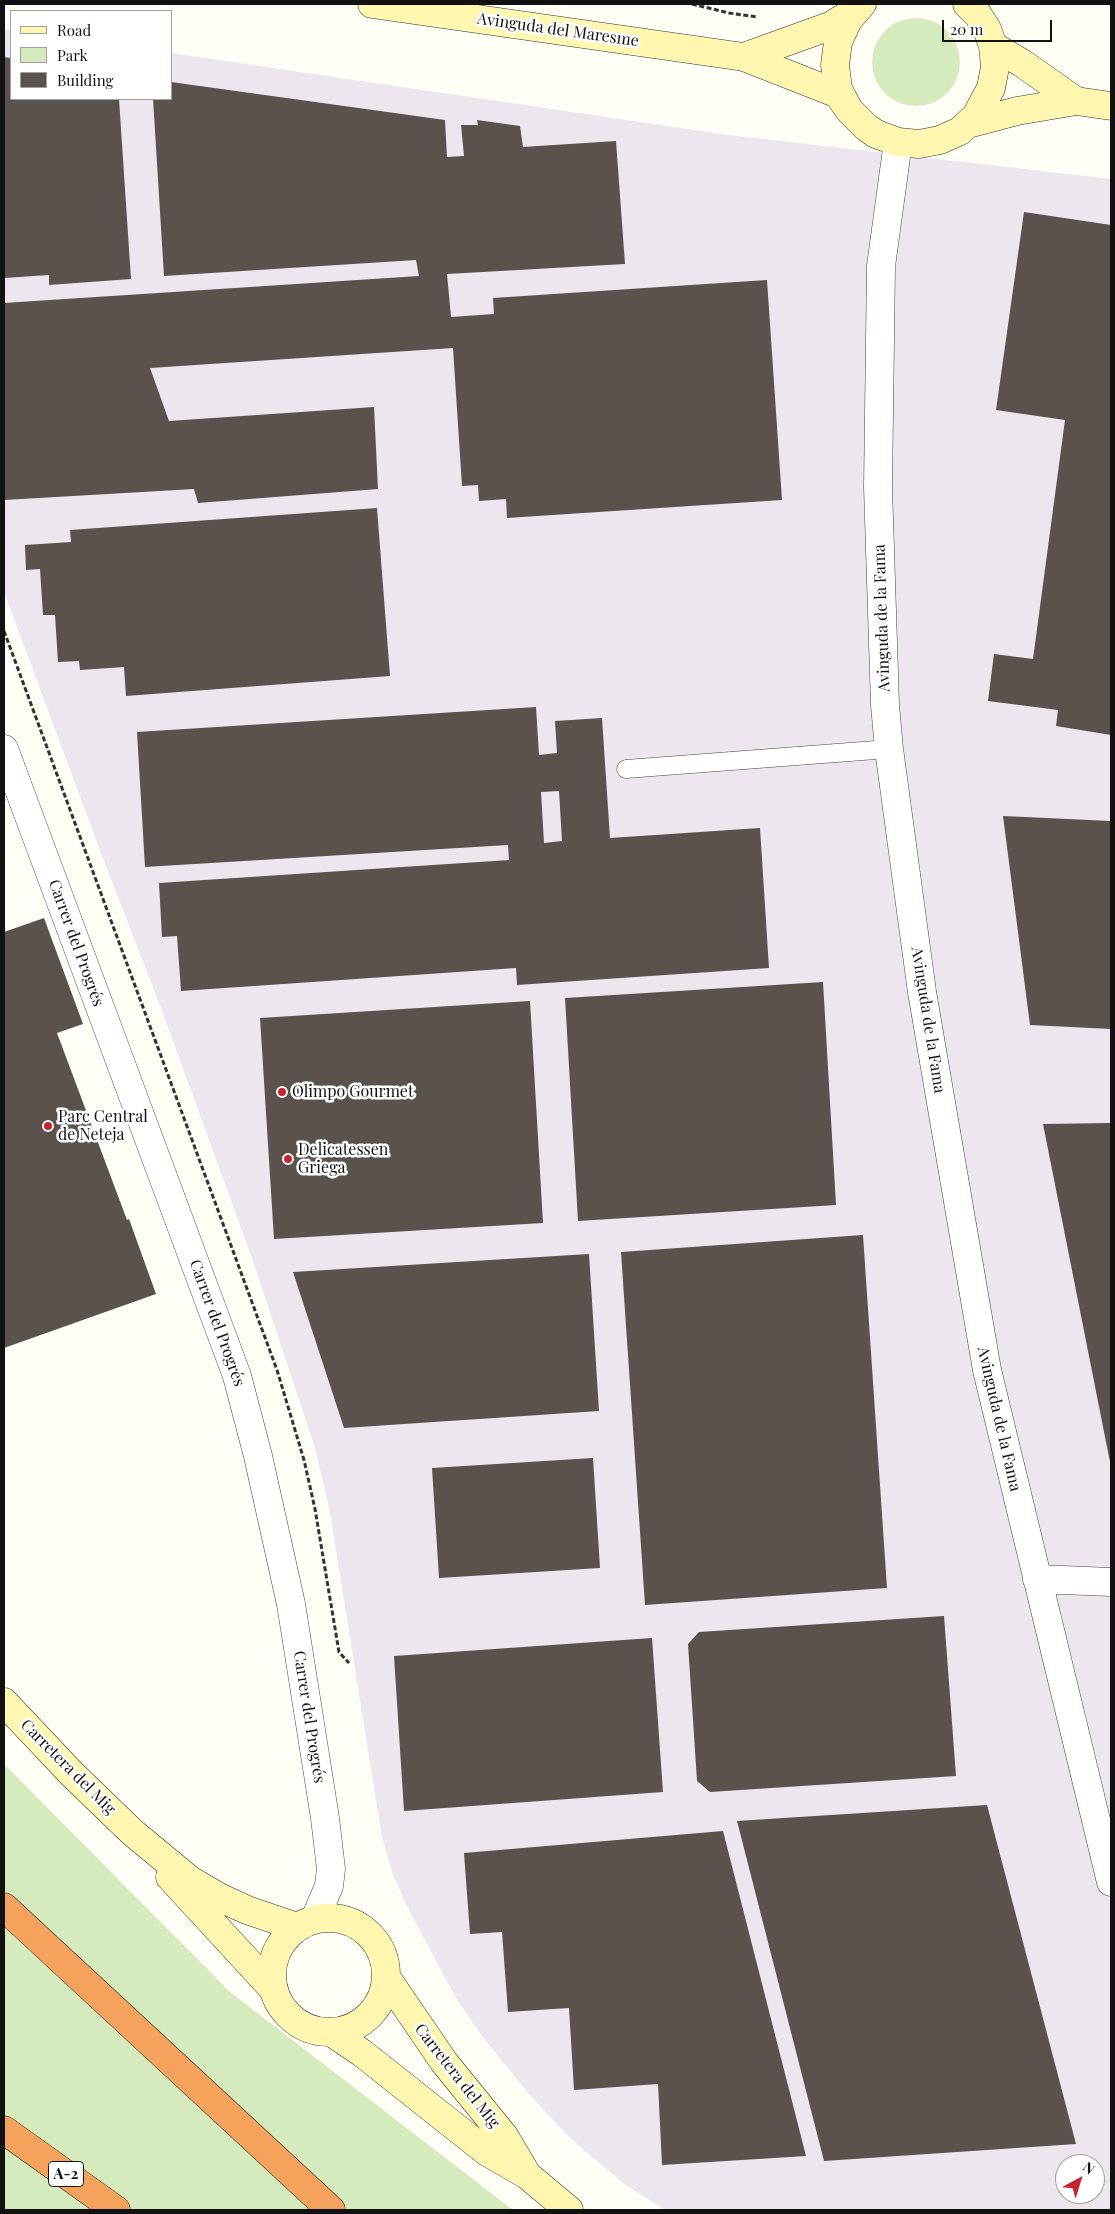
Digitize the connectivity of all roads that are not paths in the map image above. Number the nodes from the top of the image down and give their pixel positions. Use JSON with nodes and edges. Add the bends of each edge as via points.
{"nodes":[{"id":1,"x":372,"y":4,"type":"edge"},
{"id":2,"x":967,"y":4,"type":"edge"},
{"id":3,"x":859,"y":7,"type":"edge"},
{"id":4,"x":992,"y":46,"type":"junction"},
{"id":5,"x":744,"y":57,"type":"junction"},
{"id":6,"x":1076,"y":101,"type":"junction"},
{"id":7,"x":1111,"y":106,"type":"edge"},
{"id":8,"x":849,"y":110,"type":"junction"},
{"id":9,"x":968,"y":124,"type":"junction"},
{"id":10,"x":898,"y":142,"type":"junction"},
{"id":11,"x":4,"y":749,"type":"edge"},
{"id":12,"x":889,"y":749,"type":"junction"},
{"id":13,"x":626,"y":769,"type":"dead end"},
{"id":14,"x":1037,"y":1579,"type":"junction"},
{"id":15,"x":1111,"y":1582,"type":"edge"},
{"id":16,"x":4,"y":1702,"type":"edge"},
{"id":17,"x":132,"y":1832,"type":"junction"},
{"id":18,"x":1111,"y":1882,"type":"edge"},
{"id":19,"x":4,"y":1907,"type":"edge"},
{"id":20,"x":306,"y":1923,"type":"junction"},
{"id":21,"x":386,"y":1977,"type":"junction"},
{"id":22,"x":274,"y":1990,"type":"junction"},
{"id":23,"x":331,"y":2032,"type":"junction"},
{"id":24,"x":8,"y":2131,"type":"edge"},
{"id":25,"x":528,"y":2175,"type":"junction"},
{"id":26,"x":116,"y":2210,"type":"edge"},
{"id":27,"x":331,"y":2210,"type":"edge"},
{"id":28,"x":569,"y":2210,"type":"edge"}],
"edges":[{"from":1,"to":5,"type":"street","name":"Avinguda del Maresme"},
{"from":2,"to":4,"type":"street","via":[[987,29]]},
{"from":3,"to":5,"type":"street","name":"Avinguda del Maresme","via":[[830,26]]},
{"from":3,"to":8,"type":"street","via":[[840,36],[834,66],[838,89]]},
{"from":4,"to":6,"type":"street"},
{"from":4,"to":9,"type":"street","via":[[995,67],[992,88],[982,108]]},
{"from":5,"to":8,"type":"street","name":"Avinguda del Maresme","via":[[838,94]]},
{"from":6,"to":7,"type":"street"},
{"from":6,"to":9,"type":"street","via":[[1017,111]]},
{"from":8,"to":10,"type":"street","name":"Avinguda del Maresme","via":[[876,134]]},
{"from":9,"to":10,"type":"street","name":"Avinguda del Maresme","via":[[940,140],[919,144]]},
{"from":10,"to":12,"type":"street","name":"Avinguda de la Fama","via":[[881,266],[878,487]]},
{"from":11,"to":20,"type":"street","name":"Carrer del Progrés","via":[[240,1385],[291,1604],[325,1818],[331,1869],[329,1886]]},
{"from":12,"to":13,"type":"lane"},
{"from":12,"to":14,"type":"street","name":"Avinguda de la Fama","via":[[922,992],[983,1350]]},
{"from":14,"to":15,"type":"street"},
{"from":14,"to":18,"type":"street","name":"Avinguda de la Fama"},
{"from":16,"to":17,"type":"street","name":"Carretera del Mig"},
{"from":17,"to":20,"type":"street","name":"Carretera del Mig","via":[[190,1880],[221,1898],[271,1920]]},
{"from":17,"to":22,"type":"street","name":"Carretera del Mig"},
{"from":19,"to":27,"type":"highway"},
{"from":20,"to":21,"type":"street","via":[[333,1918],[365,1930],[377,1943],[384,1959]]},
{"from":20,"to":22,"type":"street","via":[[286,1936],[278,1948],[273,1962]]},
{"from":21,"to":23,"type":"street","via":[[381,1997],[370,2015],[346,2030]]},
{"from":21,"to":25,"type":"street","name":"Carretera del Mig","via":[[444,2062],[504,2136]]},
{"from":22,"to":23,"type":"street","via":[[282,2007],[295,2021],[312,2030]]},
{"from":23,"to":25,"type":"street","name":"Carretera del Mig","via":[[370,2058],[487,2152]]},
{"from":24,"to":26,"type":"highway","number":"A-2"},
{"from":25,"to":28,"type":"street","name":"Carretera del Mig"}]}
